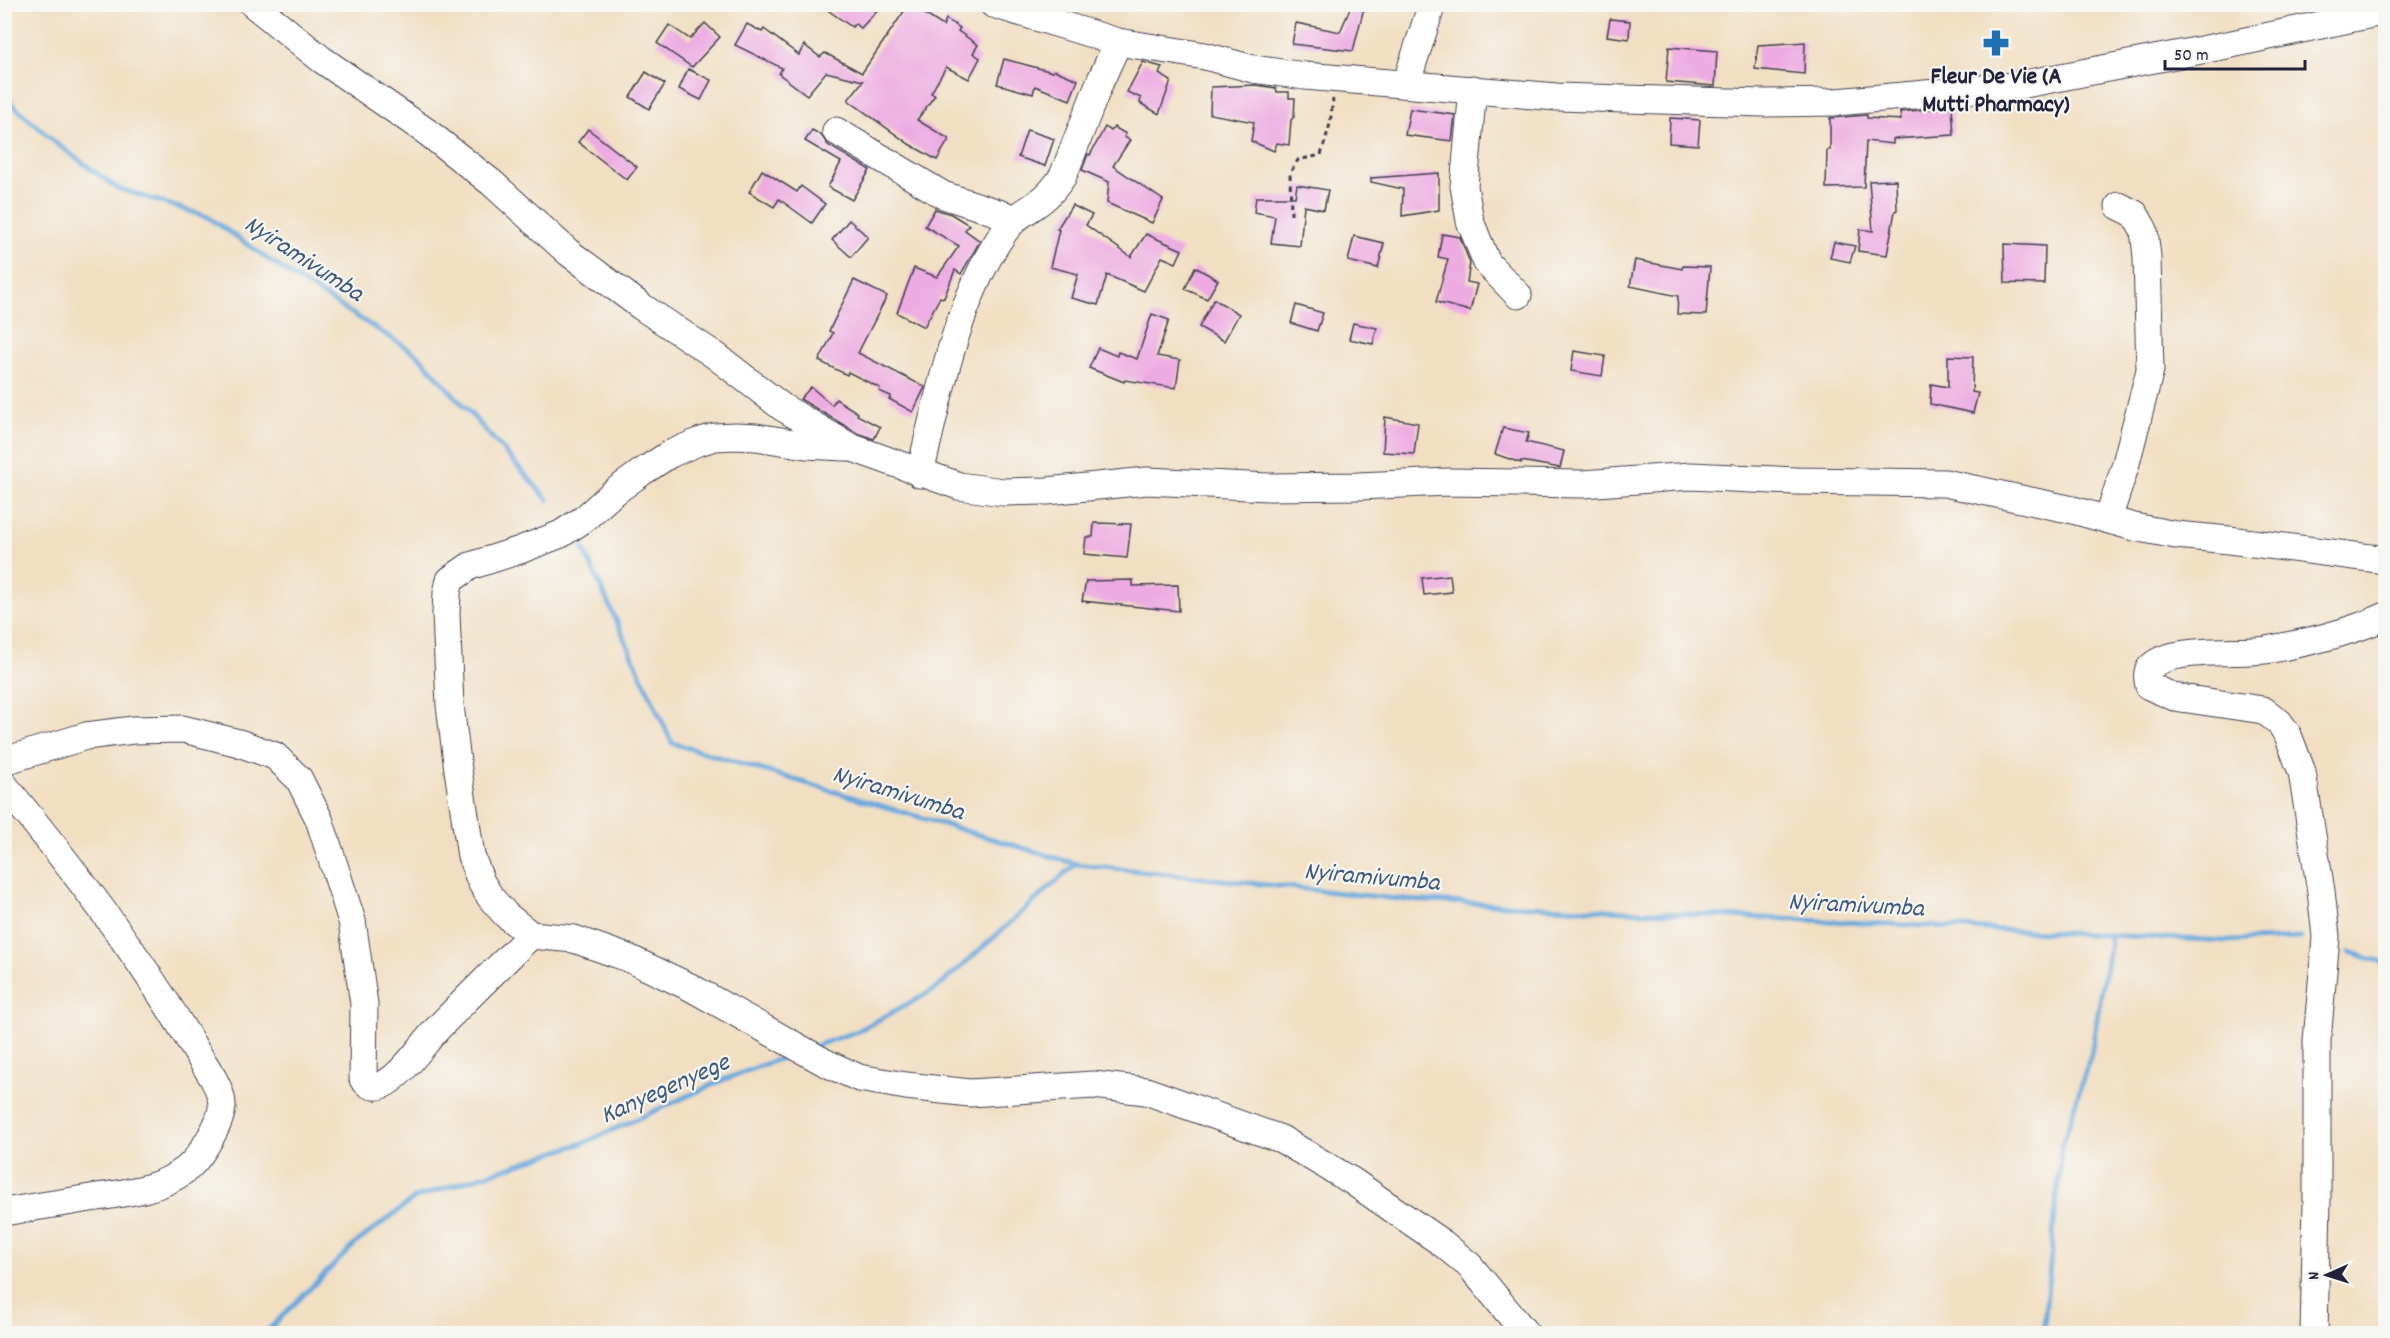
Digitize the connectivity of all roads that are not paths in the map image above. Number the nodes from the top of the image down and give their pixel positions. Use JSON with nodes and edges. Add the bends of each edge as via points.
{"nodes":[{"id":1,"x":253,"y":4,"type":"edge"},
{"id":2,"x":993,"y":4,"type":"edge"},
{"id":3,"x":1432,"y":4,"type":"edge"},
{"id":4,"x":2385,"y":11,"type":"edge"},
{"id":5,"x":1118,"y":42,"type":"junction"},
{"id":6,"x":1406,"y":84,"type":"junction"},
{"id":7,"x":1473,"y":89,"type":"junction"},
{"id":8,"x":836,"y":131,"type":"dead end"},
{"id":9,"x":2119,"y":206,"type":"dead end"},
{"id":10,"x":1014,"y":218,"type":"junction"},
{"id":11,"x":1518,"y":295,"type":"dead end"},
{"id":12,"x":850,"y":447,"type":"junction"},
{"id":13,"x":920,"y":474,"type":"junction"},
{"id":14,"x":2108,"y":519,"type":"junction"},
{"id":15,"x":2385,"y":560,"type":"edge"},
{"id":16,"x":2385,"y":616,"type":"edge"},
{"id":17,"x":4,"y":761,"type":"edge"},
{"id":18,"x":4,"y":785,"type":"edge"},
{"id":19,"x":531,"y":935,"type":"junction"},
{"id":20,"x":4,"y":1212,"type":"edge"},
{"id":21,"x":1526,"y":1334,"type":"edge"},
{"id":22,"x":2314,"y":1334,"type":"edge"}],
"edges":[{"from":1,"to":12,"type":"street","via":[[321,59],[436,139],[568,252],[642,307],[782,406]]},
{"from":2,"to":5,"type":"street"},
{"from":3,"to":6,"type":"street"},
{"from":4,"to":7,"type":"street","via":[[2015,86],[1836,102],[1557,97]]},
{"from":5,"to":6,"type":"street","via":[[1204,56],[1253,69]]},
{"from":5,"to":10,"type":"street","via":[[1063,176],[1042,200]]},
{"from":6,"to":7,"type":"street"},
{"from":7,"to":11,"type":"street","via":[[1464,186],[1470,221],[1487,263]]},
{"from":8,"to":10,"type":"street","via":[[943,195]]},
{"from":9,"to":14,"type":"street","via":[[2135,213],[2144,230],[2150,370]]},
{"from":10,"to":13,"type":"street","via":[[992,250],[952,349]]},
{"from":12,"to":13,"type":"street"},
{"from":12,"to":19,"type":"street","via":[[735,436],[698,442],[642,472],[561,534],[470,566],[450,580],[446,614],[450,705],[471,856],[491,898]]},
{"from":13,"to":14,"type":"street","via":[[959,486],[1003,492],[1147,481],[1233,486],[1582,484],[1691,476],[1945,483]]},
{"from":14,"to":15,"type":"street","via":[[2176,535]]},
{"from":16,"to":22,"type":"street","via":[[2292,645],[2185,654],[2157,664],[2148,673],[2149,686],[2174,697],[2263,710],[2288,735],[2302,772],[2325,937],[2317,1041]]},
{"from":17,"to":19,"type":"street","via":[[86,736],[173,729],[212,735],[275,756],[298,779],[319,819],[352,921],[364,1004],[363,1078],[367,1084],[382,1085],[393,1078]]},
{"from":18,"to":20,"type":"street","via":[[50,840],[142,967],[185,1032],[222,1101],[218,1123],[201,1151],[174,1178],[138,1191]]},
{"from":19,"to":21,"type":"street","via":[[574,939],[628,958],[859,1078],[970,1092],[1093,1085],[1146,1091],[1255,1128],[1352,1180],[1442,1243],[1470,1266]]}]}
